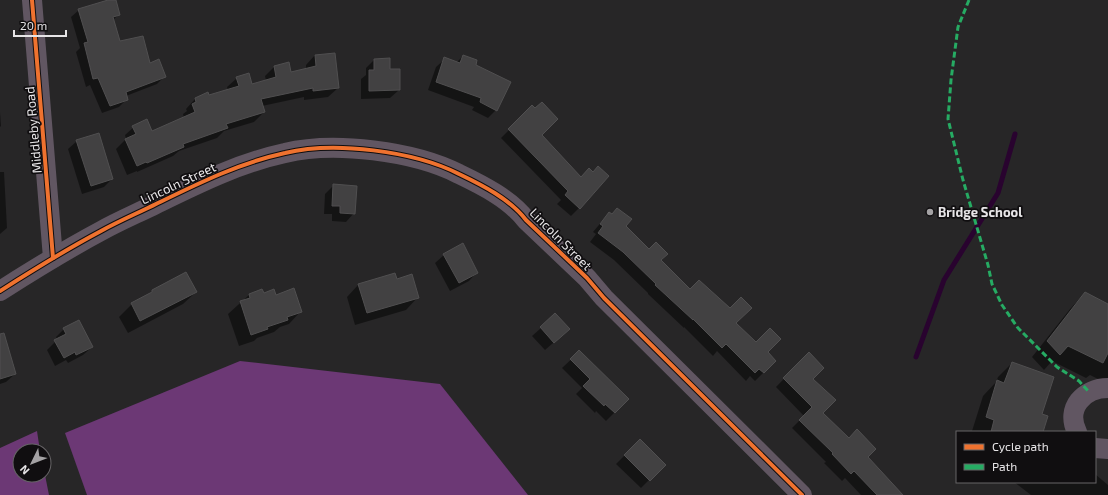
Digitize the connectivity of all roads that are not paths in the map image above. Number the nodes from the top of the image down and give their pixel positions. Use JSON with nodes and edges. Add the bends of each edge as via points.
{"nodes":[{"id":1,"x":32,"y":0,"type":"edge"},
{"id":2,"x":53,"y":258,"type":"junction"},
{"id":3,"x":0,"y":291,"type":"edge"},
{"id":4,"x":1108,"y":388,"type":"edge"},
{"id":5,"x":1077,"y":431,"type":"edge"},
{"id":6,"x":1096,"y":448,"type":"edge"},
{"id":7,"x":1108,"y":449,"type":"edge"},
{"id":8,"x":802,"y":495,"type":"edge"}],
"edges":[{"from":1,"to":2,"type":"street","name":"Middleby Road"},
{"from":2,"to":3,"type":"street","name":"Lincoln Street"},
{"from":2,"to":8,"type":"street","name":"Lincoln Street","via":[[102,230],[216,176],[286,152],[334,148],[383,152],[444,166],[474,181],[520,212]]},
{"from":4,"to":5,"type":"street","via":[[1098,388],[1081,398],[1073,417]]},
{"from":6,"to":7,"type":"street"}]}
